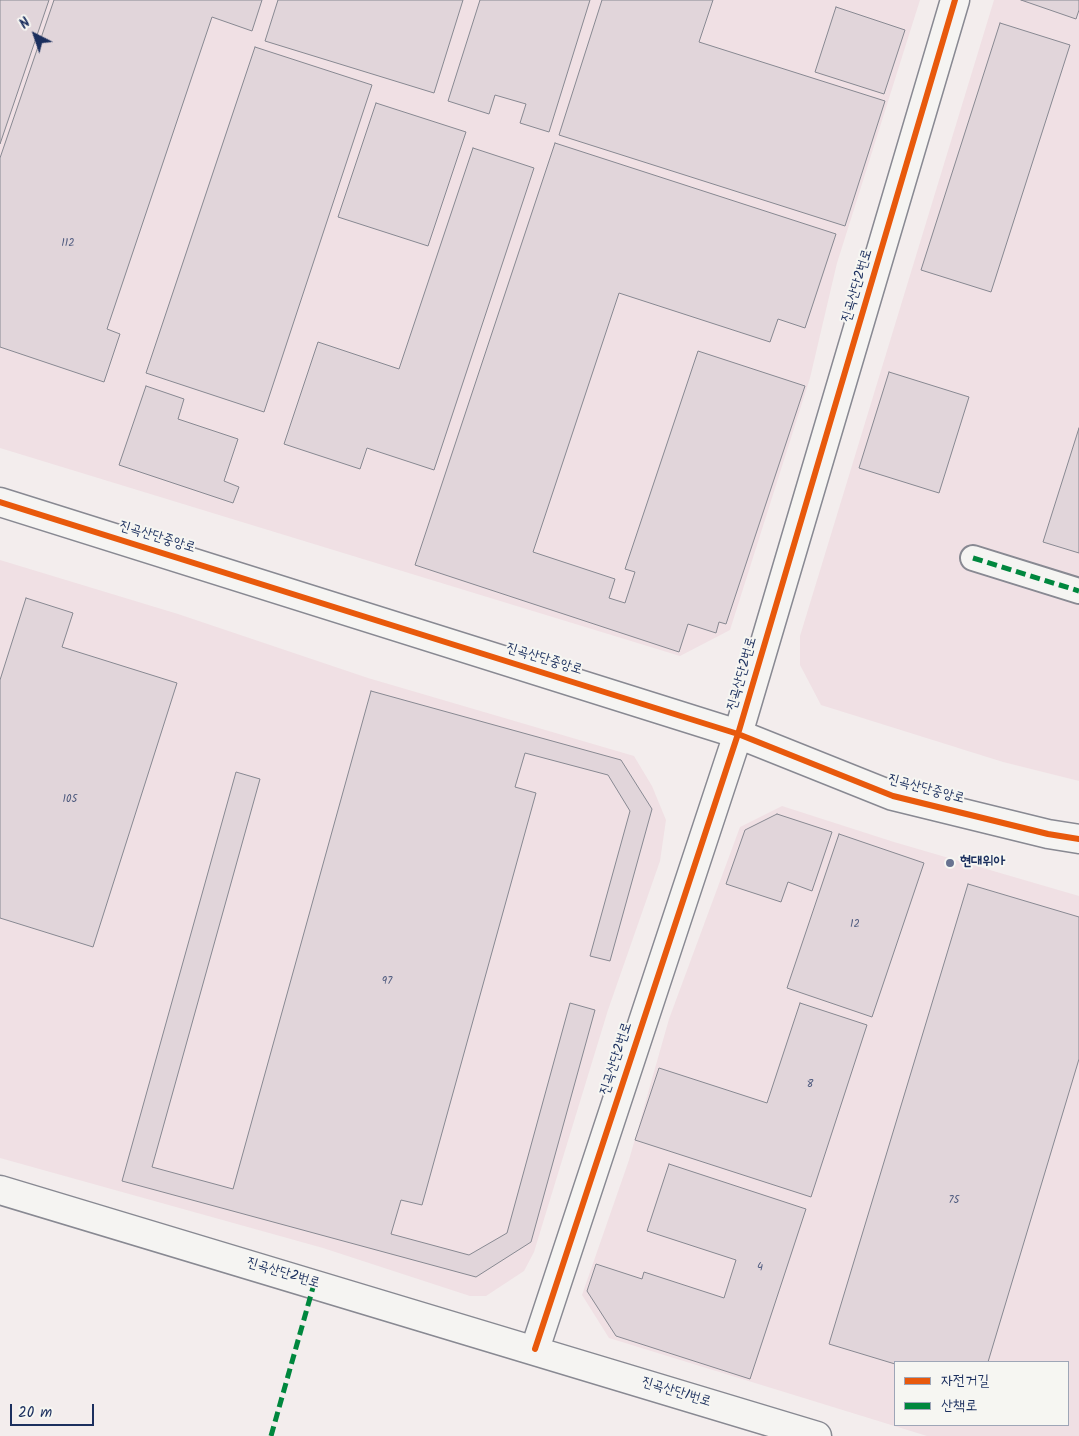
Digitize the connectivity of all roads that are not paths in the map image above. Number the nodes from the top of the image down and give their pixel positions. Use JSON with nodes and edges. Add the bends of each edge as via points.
{"nodes":[{"id":1,"x":955,"y":0,"type":"edge"},
{"id":2,"x":0,"y":502,"type":"edge"},
{"id":3,"x":973,"y":558,"type":"dead end"},
{"id":4,"x":1079,"y":591,"type":"edge"},
{"id":5,"x":738,"y":734,"type":"junction"},
{"id":6,"x":1079,"y":840,"type":"edge"},
{"id":7,"x":0,"y":1190,"type":"edge"},
{"id":8,"x":535,"y":1349,"type":"junction"},
{"id":9,"x":817,"y":1436,"type":"edge"}],
"edges":[{"from":1,"to":5,"type":"street","name":"진곡산단2번로"},
{"from":2,"to":5,"type":"street","name":"진곡산단중앙로"},
{"from":3,"to":4,"type":"street"},
{"from":5,"to":6,"type":"street","name":"진곡산단중앙로","via":[[893,796]]},
{"from":5,"to":8,"type":"street","name":"진곡산단2번로"},
{"from":7,"to":8,"type":"street","name":"진곡산단2번로"},
{"from":8,"to":9,"type":"street","name":"진곡산단1번로"}]}
